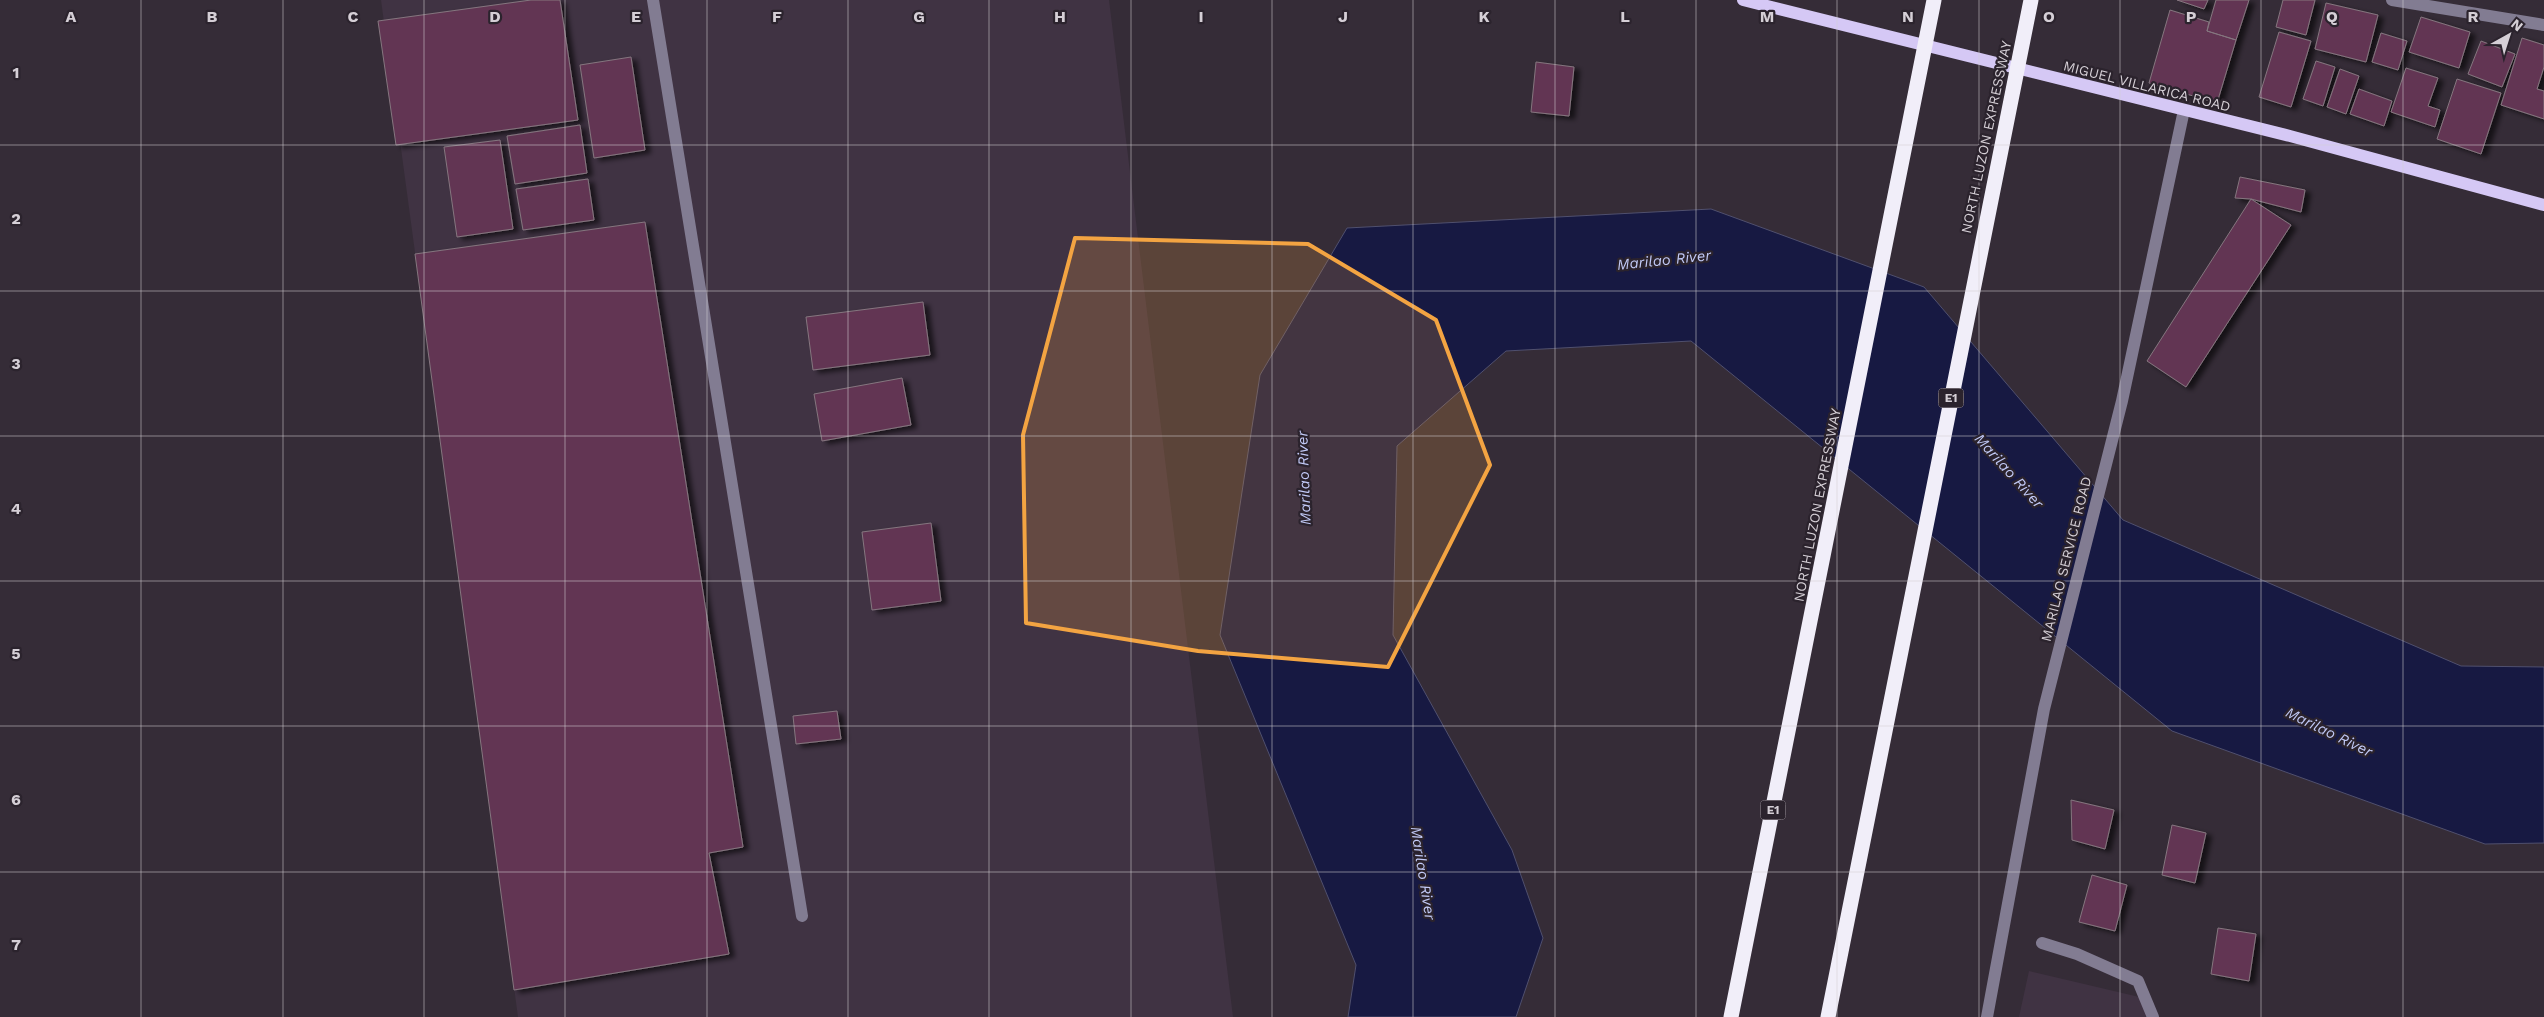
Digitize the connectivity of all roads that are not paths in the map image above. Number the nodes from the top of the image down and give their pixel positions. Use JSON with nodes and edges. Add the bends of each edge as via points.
{"nodes":[{"id":1,"x":653,"y":0,"type":"edge"},
{"id":2,"x":1743,"y":0,"type":"edge"},
{"id":3,"x":1934,"y":0,"type":"edge"},
{"id":4,"x":2031,"y":0,"type":"edge"},
{"id":5,"x":2392,"y":0,"type":"edge"},
{"id":6,"x":2544,"y":25,"type":"edge"},
{"id":7,"x":2184,"y":110,"type":"junction"},
{"id":8,"x":2544,"y":205,"type":"edge"},
{"id":9,"x":802,"y":916,"type":"dead end"},
{"id":10,"x":2042,"y":943,"type":"dead end"},
{"id":11,"x":1731,"y":1017,"type":"edge"},
{"id":12,"x":1828,"y":1017,"type":"edge"},
{"id":13,"x":1987,"y":1017,"type":"edge"},
{"id":14,"x":2152,"y":1017,"type":"edge"}],
"edges":[{"from":1,"to":9,"type":"street"},
{"from":2,"to":7,"type":"main road","name":"MIGUEL VILLARICA ROAD"},
{"from":3,"to":11,"type":"highway","name":"NORTH LUZON EXPRESSWAY","number":"E1"},
{"from":4,"to":12,"type":"highway","name":"NORTH LUZON EXPRESSWAY","number":"E1"},
{"from":5,"to":6,"type":"street"},
{"from":7,"to":8,"type":"main road","name":"MIGUEL VILLARICA ROAD"},
{"from":7,"to":13,"type":"street","name":"MARILAO SERVICE ROAD","via":[[2122,401],[2044,708]]},
{"from":10,"to":14,"type":"street","via":[[2077,954],[2138,981]]}]}
